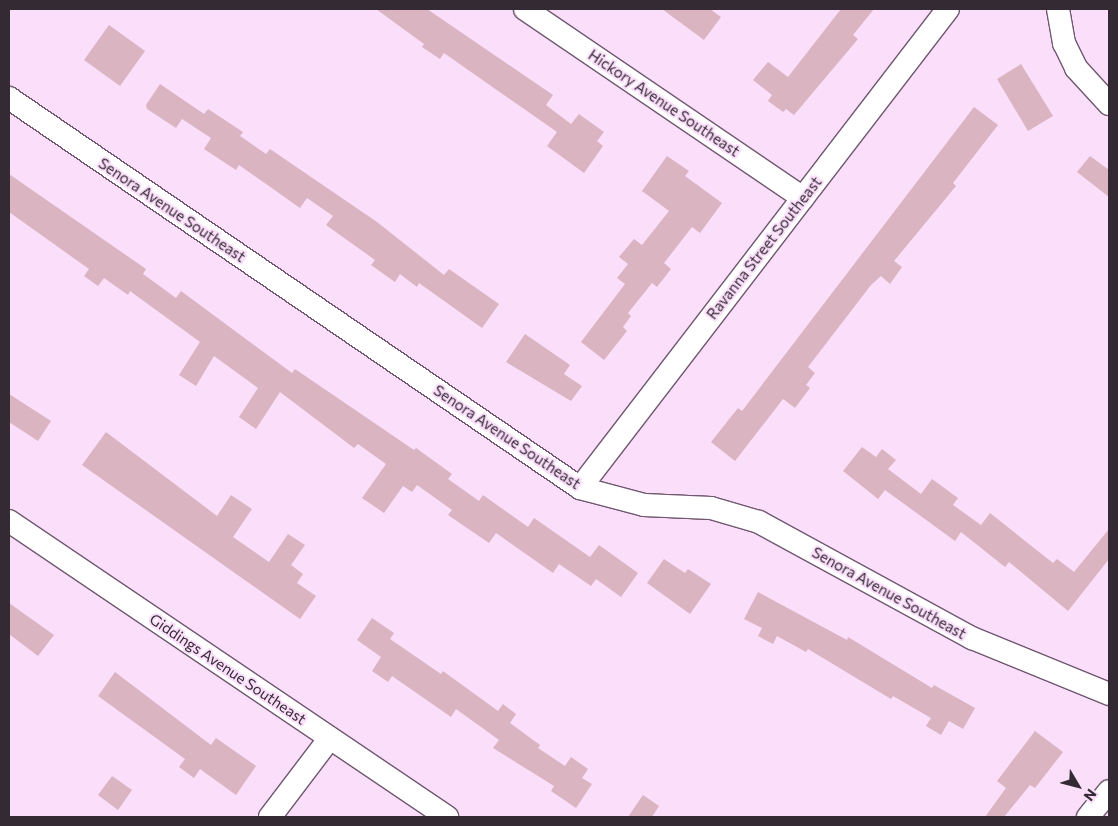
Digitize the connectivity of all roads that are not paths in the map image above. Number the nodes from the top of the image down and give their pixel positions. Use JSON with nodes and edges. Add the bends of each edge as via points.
{"nodes":[{"id":1,"x":525,"y":9,"type":"edge"},
{"id":2,"x":948,"y":9,"type":"edge"},
{"id":3,"x":1058,"y":9,"type":"edge"},
{"id":4,"x":9,"y":98,"type":"edge"},
{"id":5,"x":1109,"y":104,"type":"edge"},
{"id":6,"x":803,"y":198,"type":"junction"},
{"id":7,"x":580,"y":488,"type":"junction"},
{"id":8,"x":9,"y":521,"type":"edge"},
{"id":9,"x":1109,"y":694,"type":"edge"},
{"id":10,"x":330,"y":738,"type":"junction"},
{"id":11,"x":1109,"y":791,"type":"edge"},
{"id":12,"x":270,"y":817,"type":"edge"},
{"id":13,"x":447,"y":817,"type":"edge"},
{"id":14,"x":1088,"y":817,"type":"edge"}],
"edges":[{"from":1,"to":6,"type":"street","name":"Hickory Avenue Southeast"},
{"from":2,"to":6,"type":"street","name":"Ravanna Street Southeast"},
{"from":3,"to":5,"type":"street","via":[[1064,43],[1076,68]]},
{"from":4,"to":7,"type":"street","name":"Senora Avenue Southeast"},
{"from":6,"to":7,"type":"street","name":"Ravanna Street Southeast"},
{"from":7,"to":9,"type":"street","name":"Senora Avenue Southeast","via":[[644,505],[711,508],[759,522],[972,638]]},
{"from":8,"to":10,"type":"street","name":"Giddings Avenue Southeast"},
{"from":10,"to":12,"type":"street"},
{"from":10,"to":13,"type":"street","name":"Giddings Avenue Southeast"},
{"from":11,"to":14,"type":"street"}]}
